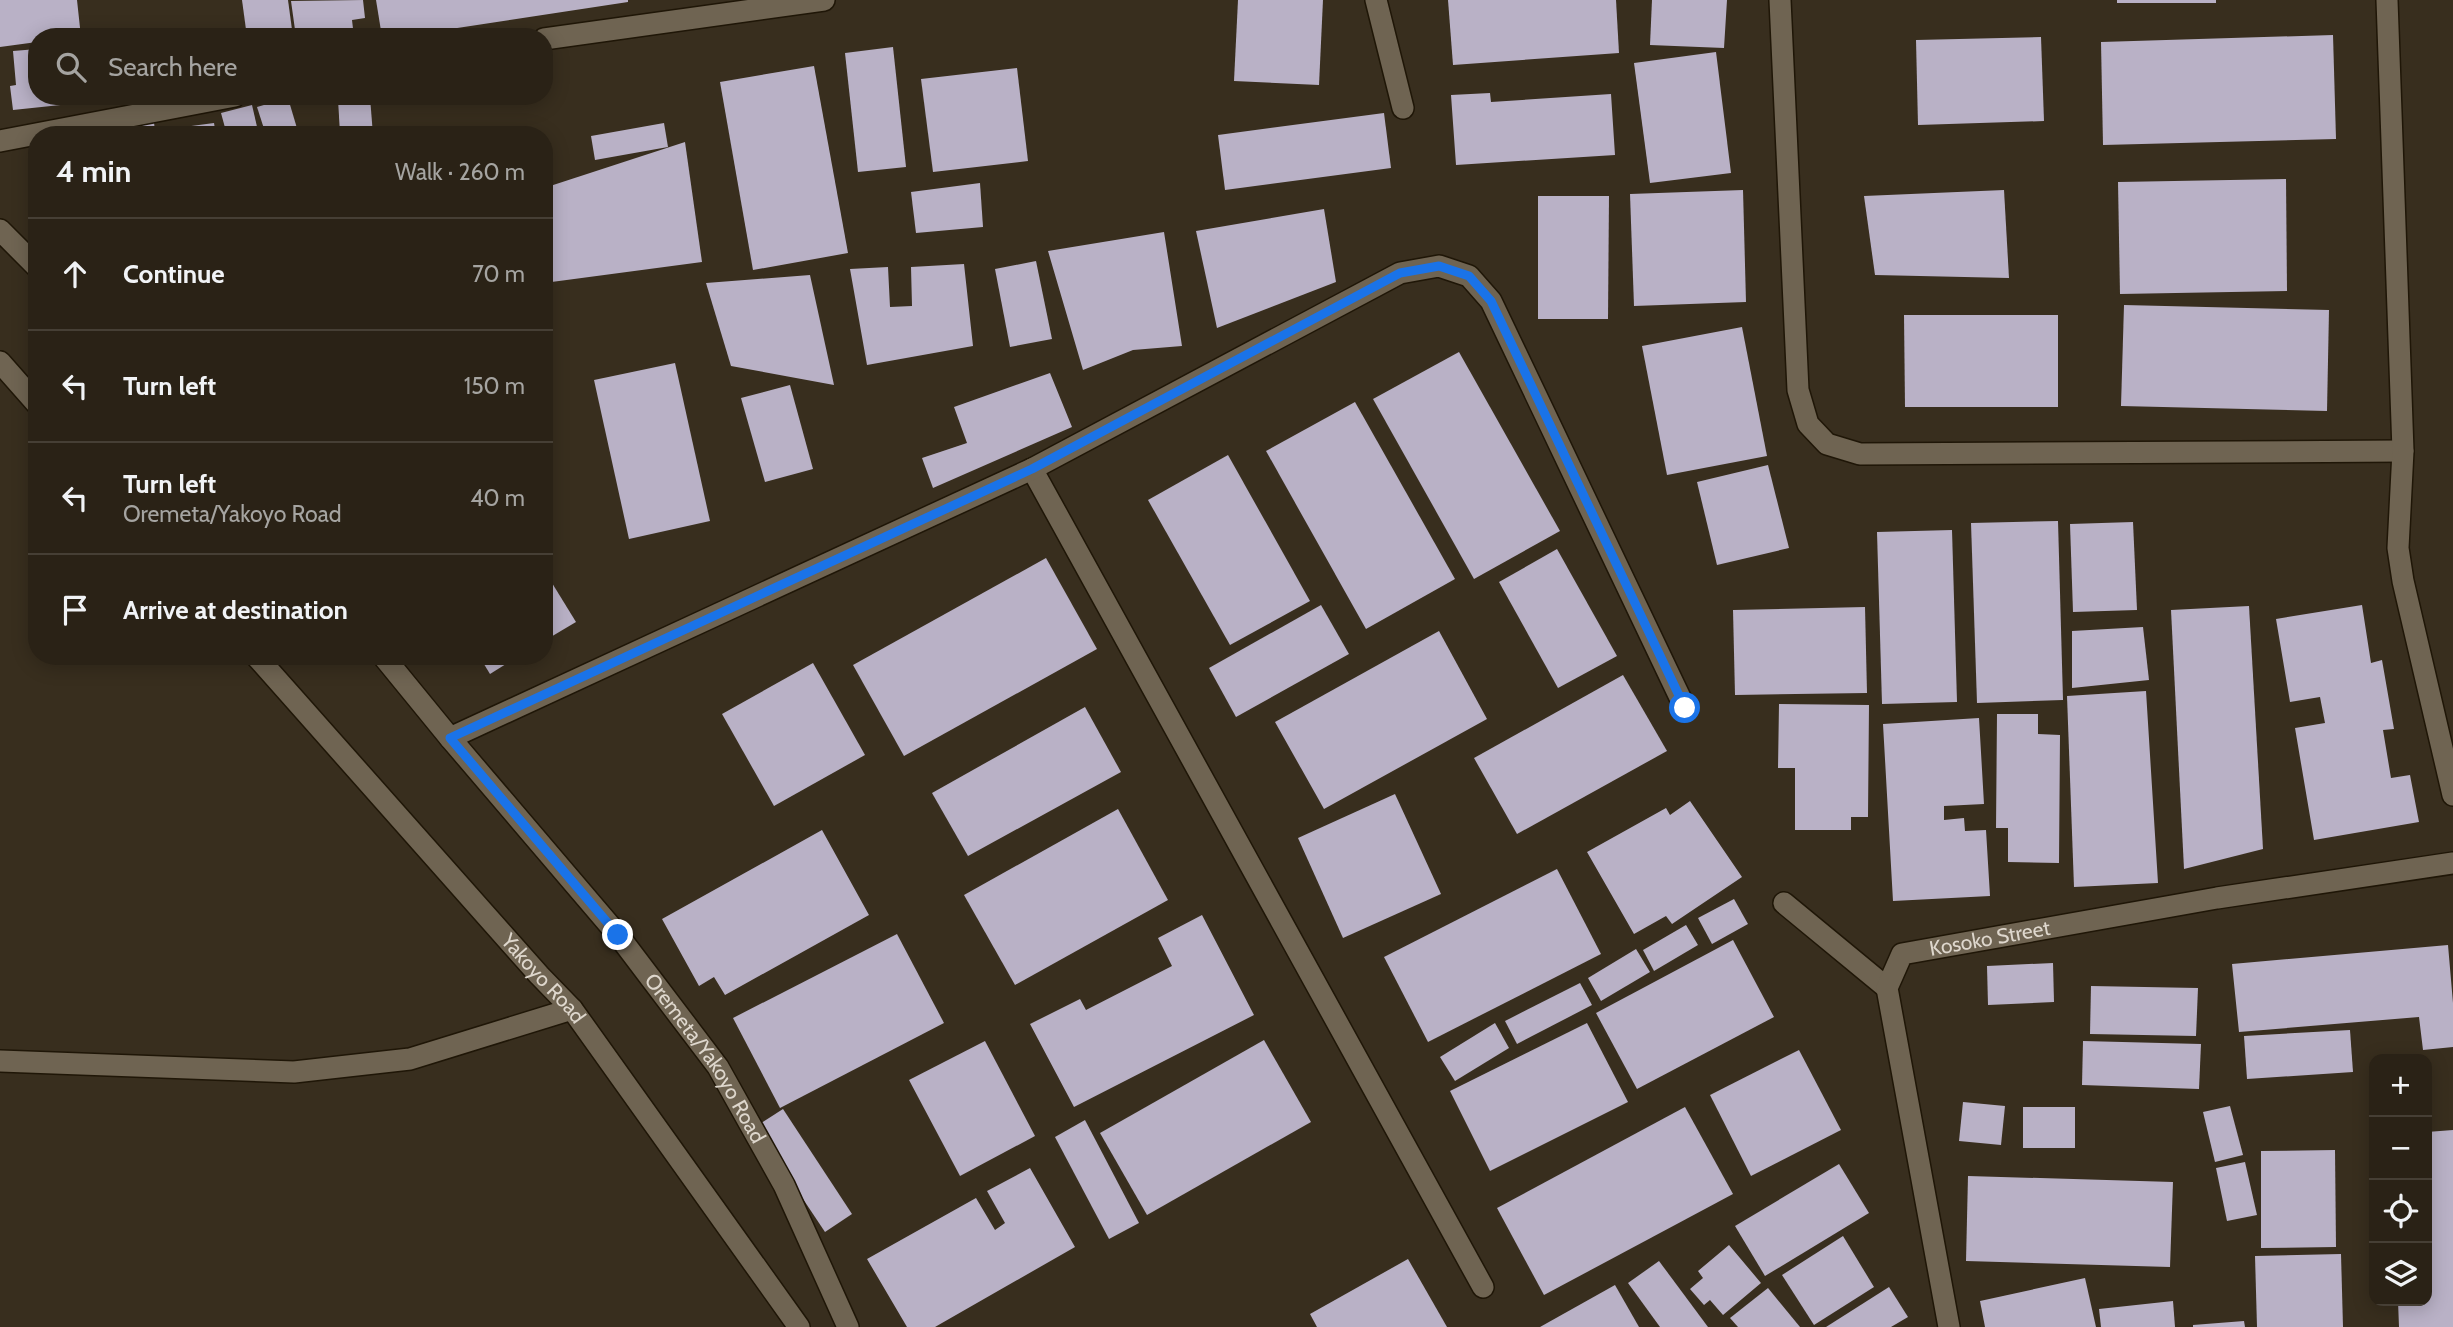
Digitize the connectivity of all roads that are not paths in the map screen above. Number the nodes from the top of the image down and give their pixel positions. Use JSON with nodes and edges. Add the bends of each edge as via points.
{"nodes":[{"id":1,"x":824,"y":0,"type":"edge"},
{"id":2,"x":1376,"y":0,"type":"edge"},
{"id":3,"x":1780,"y":0,"type":"edge"},
{"id":4,"x":2387,"y":0,"type":"edge"},
{"id":5,"x":553,"y":38,"type":"edge"},
{"id":6,"x":188,"y":105,"type":"edge"},
{"id":7,"x":1403,"y":108,"type":"dead end"},
{"id":8,"x":78,"y":126,"type":"edge"},
{"id":9,"x":28,"y":136,"type":"edge"},
{"id":10,"x":0,"y":141,"type":"edge"},
{"id":11,"x":0,"y":230,"type":"edge"},
{"id":12,"x":28,"y":258,"type":"edge"},
{"id":13,"x":0,"y":362,"type":"edge"},
{"id":14,"x":28,"y":394,"type":"edge"},
{"id":15,"x":2403,"y":452,"type":"junction"},
{"id":16,"x":1032,"y":469,"type":"junction"},
{"id":17,"x":264,"y":665,"type":"edge"},
{"id":18,"x":390,"y":665,"type":"edge"},
{"id":19,"x":1685,"y":708,"type":"dead end"},
{"id":20,"x":450,"y":738,"type":"junction"},
{"id":21,"x":2453,"y":795,"type":"edge"},
{"id":22,"x":2453,"y":863,"type":"edge"},
{"id":23,"x":1784,"y":903,"type":"dead end"},
{"id":24,"x":1887,"y":988,"type":"junction"},
{"id":25,"x":572,"y":1009,"type":"junction"},
{"id":26,"x":0,"y":1061,"type":"edge"},
{"id":27,"x":1483,"y":1287,"type":"dead end"},
{"id":28,"x":799,"y":1327,"type":"edge"},
{"id":29,"x":848,"y":1327,"type":"edge"},
{"id":30,"x":1950,"y":1327,"type":"edge"}],
"edges":[{"from":1,"to":5,"type":"street"},
{"from":2,"to":7,"type":"street"},
{"from":3,"to":15,"type":"street","via":[[1798,390],[1808,424],[1827,444],[1860,454]]},
{"from":4,"to":15,"type":"street"},
{"from":6,"to":8,"type":"street"},
{"from":9,"to":10,"type":"street"},
{"from":11,"to":12,"type":"street"},
{"from":13,"to":14,"type":"street"},
{"from":15,"to":21,"type":"street","via":[[2398,548]]},
{"from":16,"to":19,"type":"street","via":[[1400,273],[1439,266],[1469,276],[1491,301]]},
{"from":16,"to":20,"type":"street"},
{"from":16,"to":27,"type":"street"},
{"from":17,"to":25,"type":"street","name":"Yakoyo Road"},
{"from":18,"to":20,"type":"street","name":"Oremeta/Yakoyo Road"},
{"from":20,"to":29,"type":"street","name":"Oremeta/Yakoyo Road","via":[[618,935],[718,1068],[784,1185]]},
{"from":22,"to":24,"type":"street","name":"Kosoko Street","via":[[2217,898],[1902,954]]},
{"from":23,"to":24,"type":"street"},
{"from":24,"to":30,"type":"street"},
{"from":25,"to":26,"type":"street","via":[[410,1059],[294,1072]]},
{"from":25,"to":28,"type":"street","name":"Yakoyo Road"}]}
